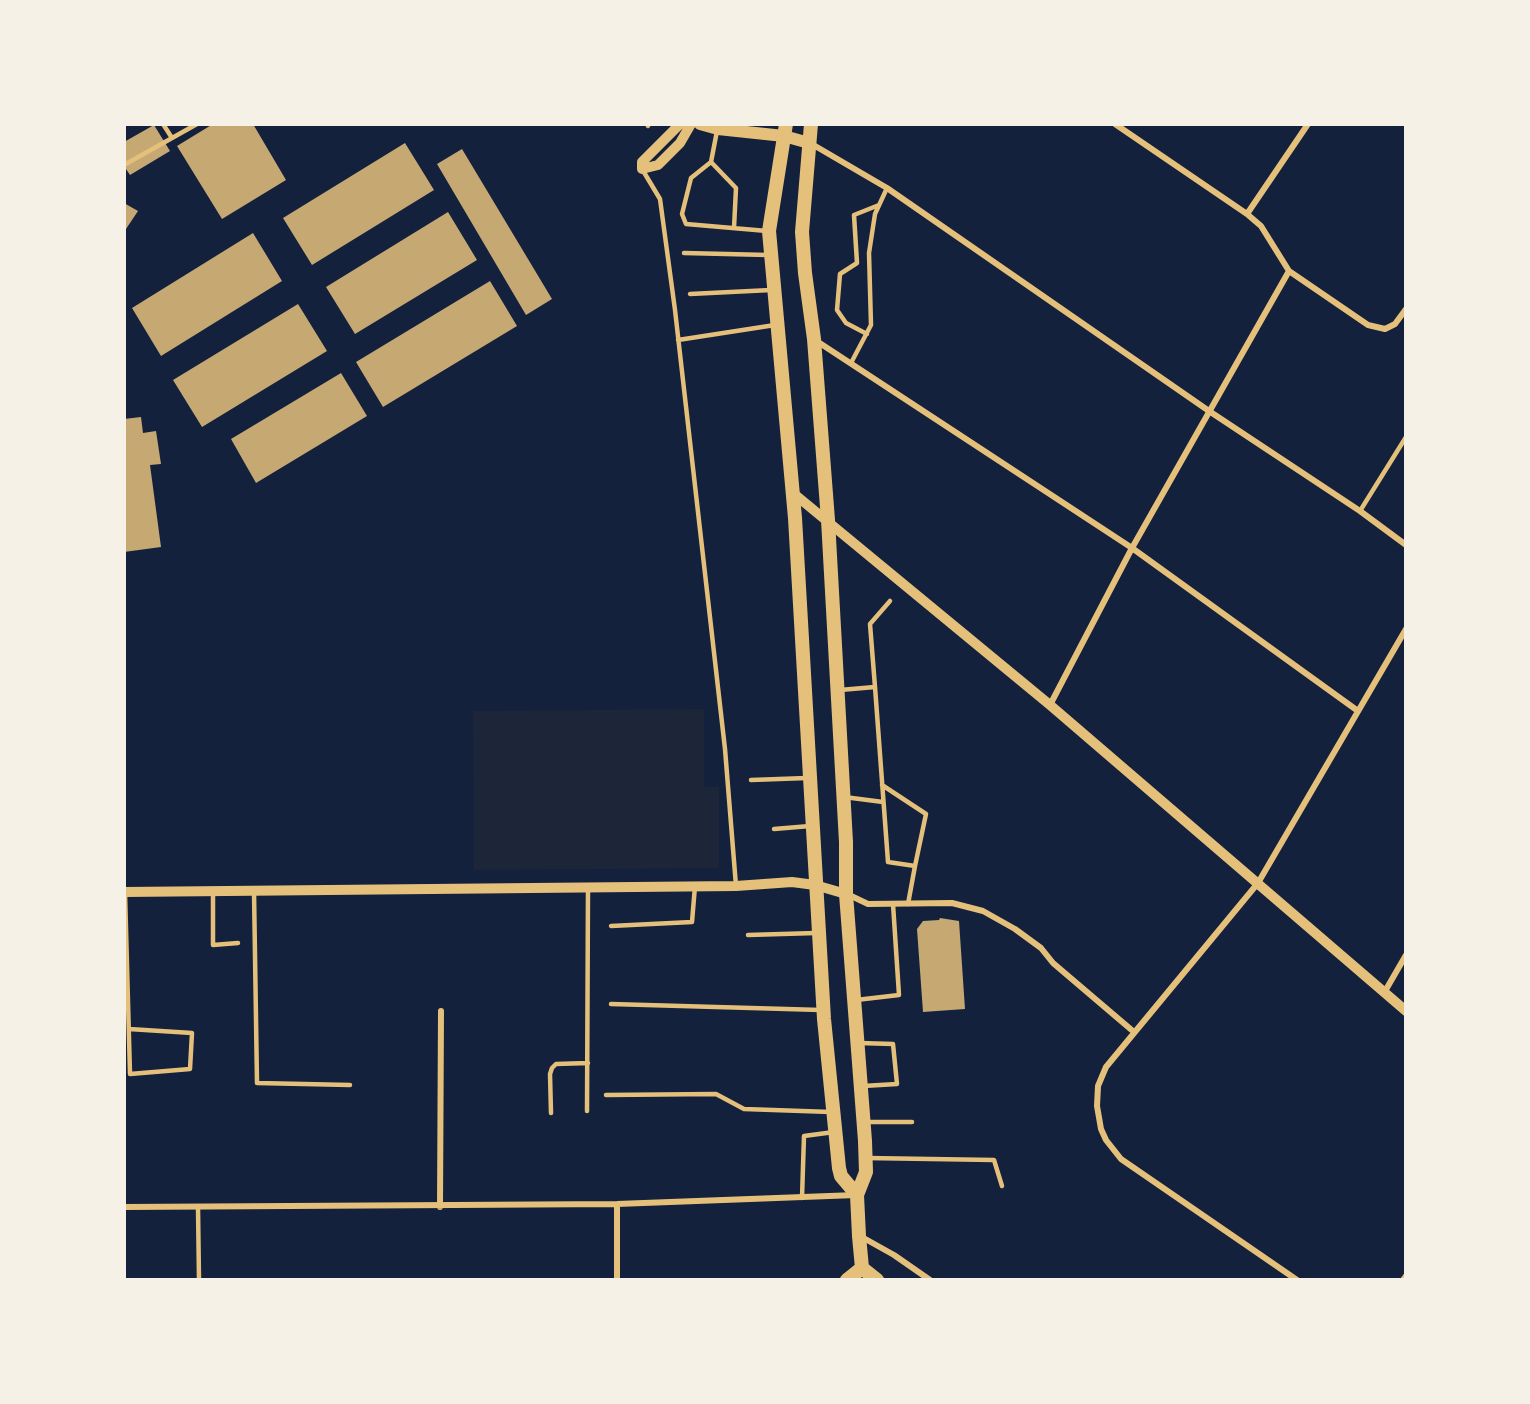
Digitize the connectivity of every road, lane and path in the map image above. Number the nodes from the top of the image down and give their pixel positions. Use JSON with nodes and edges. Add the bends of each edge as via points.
{"nodes":[{"id":1,"x":163,"y":124,"type":"edge"},
{"id":2,"x":197,"y":124,"type":"edge"},
{"id":3,"x":680,"y":124,"type":"edge"},
{"id":4,"x":691,"y":124,"type":"edge"},
{"id":5,"x":700,"y":124,"type":"edge"},
{"id":6,"x":811,"y":124,"type":"edge"},
{"id":7,"x":1115,"y":124,"type":"edge"},
{"id":8,"x":1308,"y":124,"type":"edge"},
{"id":9,"x":718,"y":129,"type":"junction"},
{"id":10,"x":785,"y":130,"type":"edge"},
{"id":11,"x":172,"y":138,"type":"junction"},
{"id":12,"x":809,"y":143,"type":"junction"},
{"id":13,"x":711,"y":162,"type":"junction"},
{"id":14,"x":124,"y":165,"type":"edge"},
{"id":15,"x":642,"y":169,"type":"junction"},
{"id":16,"x":887,"y":188,"type":"junction"},
{"id":17,"x":879,"y":205,"type":"junction"},
{"id":18,"x":1247,"y":214,"type":"junction"},
{"id":19,"x":734,"y":228,"type":"junction"},
{"id":20,"x":769,"y":231,"type":"junction"},
{"id":21,"x":684,"y":253,"type":"dead end"},
{"id":22,"x":771,"y":255,"type":"junction"},
{"id":23,"x":1289,"y":271,"type":"junction"},
{"id":24,"x":774,"y":290,"type":"junction"},
{"id":25,"x":690,"y":294,"type":"dead end"},
{"id":26,"x":1406,"y":309,"type":"edge"},
{"id":27,"x":778,"y":325,"type":"junction"},
{"id":28,"x":867,"y":334,"type":"junction"},
{"id":29,"x":814,"y":339,"type":"junction"},
{"id":30,"x":678,"y":340,"type":"junction"},
{"id":31,"x":851,"y":363,"type":"junction"},
{"id":32,"x":1209,"y":411,"type":"junction"},
{"id":33,"x":1406,"y":437,"type":"edge"},
{"id":34,"x":793,"y":493,"type":"junction"},
{"id":35,"x":1360,"y":512,"type":"junction"},
{"id":36,"x":828,"y":520,"type":"junction"},
{"id":37,"x":1406,"y":545,"type":"edge"},
{"id":38,"x":1132,"y":548,"type":"junction"},
{"id":39,"x":890,"y":601,"type":"dead end"},
{"id":40,"x":1406,"y":628,"type":"edge"},
{"id":41,"x":875,"y":687,"type":"junction"},
{"id":42,"x":837,"y":690,"type":"junction"},
{"id":43,"x":1050,"y":705,"type":"junction"},
{"id":44,"x":1358,"y":711,"type":"junction"},
{"id":45,"x":810,"y":778,"type":"junction"},
{"id":46,"x":751,"y":780,"type":"dead end"},
{"id":47,"x":882,"y":785,"type":"junction"},
{"id":48,"x":843,"y":797,"type":"junction"},
{"id":49,"x":883,"y":802,"type":"junction"},
{"id":50,"x":812,"y":826,"type":"junction"},
{"id":51,"x":774,"y":829,"type":"dead end"},
{"id":52,"x":915,"y":867,"type":"junction"},
{"id":53,"x":1258,"y":883,"type":"junction"},
{"id":54,"x":816,"y":885,"type":"junction"},
{"id":55,"x":695,"y":886,"type":"junction"},
{"id":56,"x":736,"y":886,"type":"junction"},
{"id":57,"x":588,"y":888,"type":"junction"},
{"id":58,"x":213,"y":891,"type":"junction"},
{"id":59,"x":254,"y":891,"type":"junction"},
{"id":60,"x":125,"y":892,"type":"edge"},
{"id":61,"x":846,"y":894,"type":"junction"},
{"id":62,"x":893,"y":904,"type":"junction"},
{"id":63,"x":908,"y":904,"type":"junction"},
{"id":64,"x":611,"y":926,"type":"dead end"},
{"id":65,"x":819,"y":933,"type":"junction"},
{"id":66,"x":748,"y":935,"type":"dead end"},
{"id":67,"x":238,"y":943,"type":"dead end"},
{"id":68,"x":1406,"y":955,"type":"edge"},
{"id":69,"x":1384,"y":993,"type":"junction"},
{"id":70,"x":856,"y":1000,"type":"junction"},
{"id":71,"x":611,"y":1004,"type":"dead end"},
{"id":72,"x":824,"y":1010,"type":"junction"},
{"id":73,"x":441,"y":1011,"type":"dead end"},
{"id":74,"x":1406,"y":1011,"type":"edge"},
{"id":75,"x":129,"y":1029,"type":"junction"},
{"id":76,"x":1134,"y":1032,"type":"junction"},
{"id":77,"x":859,"y":1043,"type":"junction"},
{"id":78,"x":588,"y":1063,"type":"junction"},
{"id":79,"x":350,"y":1085,"type":"dead end"},
{"id":80,"x":862,"y":1086,"type":"junction"},
{"id":81,"x":606,"y":1095,"type":"dead end"},
{"id":82,"x":588,"y":1111,"type":"dead end"},
{"id":83,"x":833,"y":1112,"type":"junction"},
{"id":84,"x":551,"y":1113,"type":"dead end"},
{"id":85,"x":864,"y":1122,"type":"junction"},
{"id":86,"x":912,"y":1122,"type":"dead end"},
{"id":87,"x":835,"y":1132,"type":"junction"},
{"id":88,"x":866,"y":1158,"type":"junction"},
{"id":89,"x":1002,"y":1186,"type":"dead end"},
{"id":90,"x":857,"y":1195,"type":"junction"},
{"id":91,"x":802,"y":1198,"type":"junction"},
{"id":92,"x":617,"y":1204,"type":"junction"},
{"id":93,"x":124,"y":1207,"type":"edge"},
{"id":94,"x":198,"y":1207,"type":"junction"},
{"id":95,"x":440,"y":1207,"type":"junction"},
{"id":96,"x":860,"y":1236,"type":"junction"},
{"id":97,"x":862,"y":1268,"type":"junction"},
{"id":98,"x":199,"y":1280,"type":"edge"},
{"id":99,"x":617,"y":1280,"type":"edge"},
{"id":100,"x":847,"y":1280,"type":"edge"},
{"id":101,"x":877,"y":1280,"type":"edge"},
{"id":102,"x":930,"y":1280,"type":"edge"},
{"id":103,"x":1296,"y":1280,"type":"edge"}],
"edges":[{"from":1,"to":11,"type":"lane"},
{"from":2,"to":11,"type":"lane"},
{"from":3,"to":15,"type":"street","via":[[642,162]]},
{"from":4,"to":15,"type":"street","via":[[680,143],[658,165]]},
{"from":5,"to":9,"type":"main road"},
{"from":6,"to":12,"type":"main road"},
{"from":7,"to":18,"type":"street"},
{"from":8,"to":18,"type":"street"},
{"from":9,"to":10,"type":"main road"},
{"from":9,"to":13,"type":"lane"},
{"from":10,"to":12,"type":"main road"},
{"from":10,"to":20,"type":"main road"},
{"from":11,"to":14,"type":"lane"},
{"from":12,"to":16,"type":"street"},
{"from":12,"to":29,"type":"main road","via":[[802,232]]},
{"from":13,"to":19,"type":"lane","via":[[736,188]]},
{"from":13,"to":19,"type":"lane","via":[[691,178],[682,214],[686,224]]},
{"from":15,"to":30,"type":"lane","via":[[660,199]]},
{"from":16,"to":17,"type":"lane"},
{"from":16,"to":32,"type":"street"},
{"from":17,"to":28,"type":"lane","via":[[869,253],[871,325]]},
{"from":17,"to":28,"type":"lane","via":[[854,215],[857,263],[840,274],[837,310],[846,323]]},
{"from":18,"to":23,"type":"street","via":[[1261,226]]},
{"from":19,"to":20,"type":"lane"},
{"from":20,"to":22,"type":"main road"},
{"from":21,"to":22,"type":"lane"},
{"from":22,"to":24,"type":"main road"},
{"from":23,"to":26,"type":"street","via":[[1368,325],[1384,329],[1395,324]]},
{"from":23,"to":32,"type":"street"},
{"from":24,"to":25,"type":"lane"},
{"from":24,"to":27,"type":"main road"},
{"from":27,"to":30,"type":"lane"},
{"from":27,"to":34,"type":"main road"},
{"from":28,"to":31,"type":"lane"},
{"from":29,"to":31,"type":"street"},
{"from":29,"to":36,"type":"main road"},
{"from":30,"to":56,"type":"lane","via":[[725,749]]},
{"from":31,"to":38,"type":"street"},
{"from":32,"to":35,"type":"street"},
{"from":32,"to":38,"type":"street"},
{"from":33,"to":35,"type":"lane"},
{"from":34,"to":36,"type":"street"},
{"from":34,"to":45,"type":"main road"},
{"from":35,"to":37,"type":"street"},
{"from":36,"to":42,"type":"main road"},
{"from":36,"to":43,"type":"street"},
{"from":38,"to":43,"type":"street"},
{"from":38,"to":44,"type":"street"},
{"from":39,"to":41,"type":"lane","via":[[870,624]]},
{"from":40,"to":44,"type":"street"},
{"from":41,"to":42,"type":"lane"},
{"from":41,"to":47,"type":"lane"},
{"from":42,"to":48,"type":"main road"},
{"from":43,"to":53,"type":"street"},
{"from":44,"to":53,"type":"street"},
{"from":45,"to":46,"type":"lane"},
{"from":45,"to":50,"type":"main road"},
{"from":47,"to":49,"type":"lane"},
{"from":47,"to":52,"type":"lane","via":[[926,814]]},
{"from":48,"to":49,"type":"lane"},
{"from":48,"to":61,"type":"main road"},
{"from":49,"to":52,"type":"lane","via":[[888,862]]},
{"from":50,"to":51,"type":"lane"},
{"from":50,"to":54,"type":"main road"},
{"from":52,"to":63,"type":"lane"},
{"from":53,"to":69,"type":"street"},
{"from":53,"to":76,"type":"street"},
{"from":54,"to":56,"type":"street","via":[[792,882]]},
{"from":54,"to":61,"type":"street"},
{"from":54,"to":65,"type":"main road"},
{"from":55,"to":56,"type":"street"},
{"from":55,"to":57,"type":"street"},
{"from":55,"to":64,"type":"lane","via":[[692,922]]},
{"from":57,"to":59,"type":"street"},
{"from":57,"to":78,"type":"lane"},
{"from":58,"to":59,"type":"street"},
{"from":58,"to":60,"type":"street"},
{"from":58,"to":67,"type":"lane","via":[[213,945]]},
{"from":59,"to":79,"type":"lane","via":[[257,1083]]},
{"from":60,"to":75,"type":"lane"},
{"from":61,"to":62,"type":"street","via":[[868,904]]},
{"from":61,"to":70,"type":"main road"},
{"from":62,"to":63,"type":"street"},
{"from":62,"to":70,"type":"lane","via":[[899,995]]},
{"from":63,"to":76,"type":"street","via":[[952,903],[983,911],[1015,929]]},
{"from":65,"to":66,"type":"lane"},
{"from":65,"to":72,"type":"main road"},
{"from":68,"to":69,"type":"street"},
{"from":69,"to":74,"type":"street"},
{"from":70,"to":77,"type":"main road"},
{"from":71,"to":72,"type":"lane"},
{"from":72,"to":83,"type":"main road"},
{"from":73,"to":95,"type":"street"},
{"from":75,"to":75,"type":"lane","via":[[130,1074],[190,1069],[192,1033]]},
{"from":76,"to":103,"type":"street","via":[[1106,1067],[1098,1086],[1098,1118],[1106,1140],[1130,1166]]},
{"from":77,"to":80,"type":"main road"},
{"from":77,"to":80,"type":"lane","via":[[893,1044],[897,1084]]},
{"from":78,"to":82,"type":"lane"},
{"from":78,"to":84,"type":"lane","via":[[556,1064],[552,1068]]},
{"from":80,"to":85,"type":"main road"},
{"from":81,"to":83,"type":"lane","via":[[716,1094],[744,1109]]},
{"from":83,"to":87,"type":"main road"},
{"from":85,"to":86,"type":"lane"},
{"from":85,"to":88,"type":"main road"},
{"from":87,"to":90,"type":"main road","via":[[841,1176]]},
{"from":87,"to":91,"type":"lane","via":[[804,1136]]},
{"from":88,"to":89,"type":"lane","via":[[994,1160]]},
{"from":88,"to":90,"type":"main road","via":[[866,1172]]},
{"from":90,"to":91,"type":"street"},
{"from":90,"to":96,"type":"main road"},
{"from":91,"to":92,"type":"street"},
{"from":92,"to":95,"type":"street"},
{"from":92,"to":99,"type":"street"},
{"from":93,"to":94,"type":"street"},
{"from":94,"to":95,"type":"street"},
{"from":94,"to":98,"type":"lane"},
{"from":96,"to":97,"type":"main road"},
{"from":96,"to":102,"type":"street"},
{"from":97,"to":100,"type":"main road"},
{"from":97,"to":101,"type":"main road"}]}
